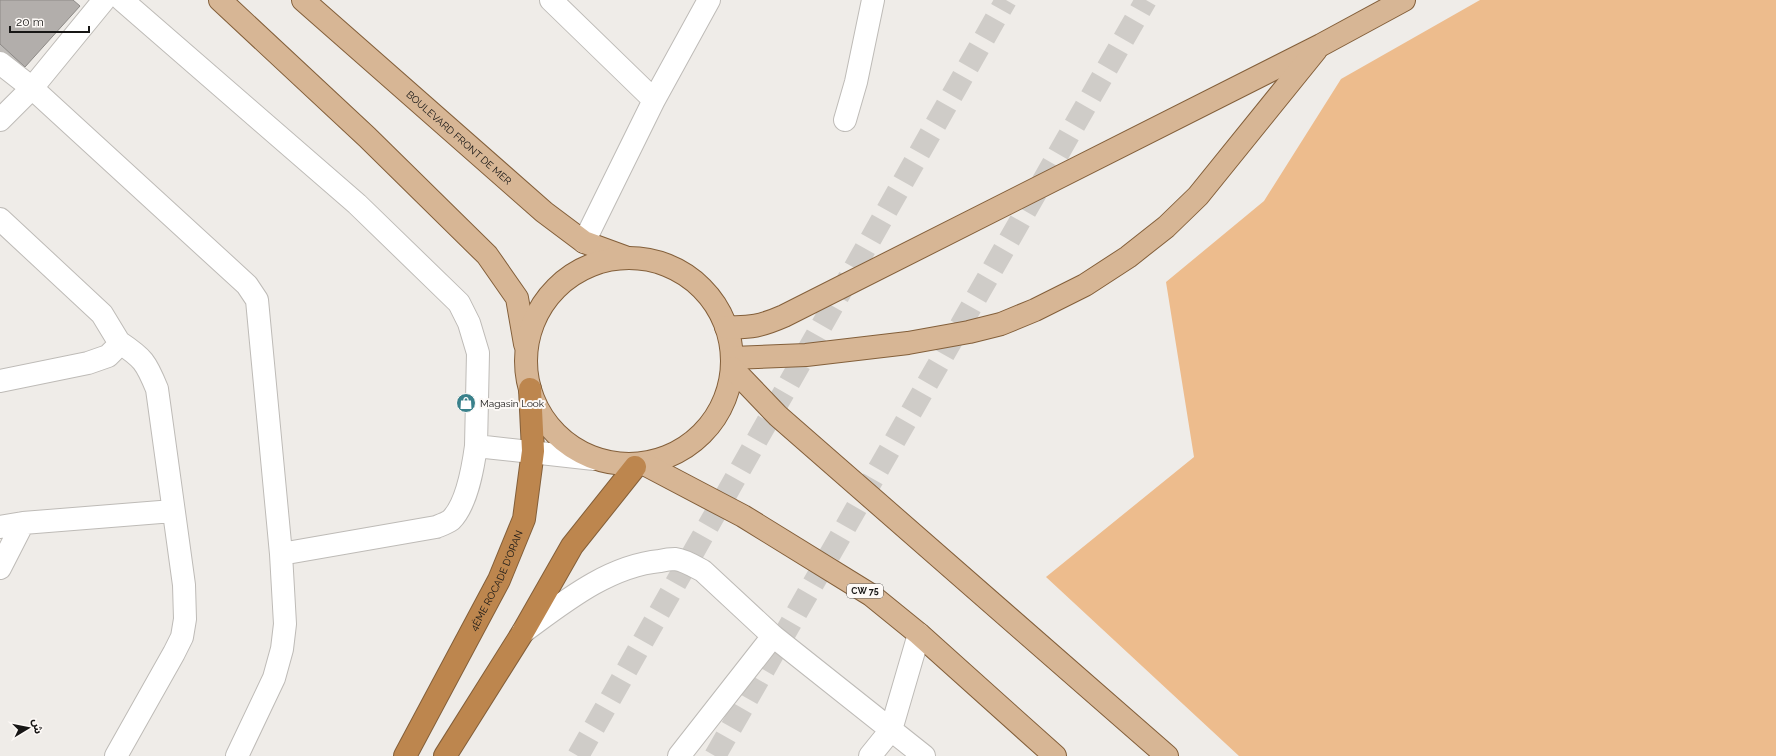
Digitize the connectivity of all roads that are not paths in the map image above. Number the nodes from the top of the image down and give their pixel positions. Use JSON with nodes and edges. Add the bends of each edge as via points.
{"nodes":[{"id":1,"x":104,"y":0,"type":"edge"},
{"id":2,"x":122,"y":0,"type":"edge"},
{"id":3,"x":220,"y":0,"type":"edge"},
{"id":4,"x":303,"y":0,"type":"edge"},
{"id":5,"x":551,"y":0,"type":"edge"},
{"id":6,"x":710,"y":0,"type":"edge"},
{"id":7,"x":873,"y":0,"type":"edge"},
{"id":8,"x":1404,"y":0,"type":"edge"},
{"id":9,"x":1321,"y":44,"type":"junction"},
{"id":10,"x":0,"y":63,"type":"edge"},
{"id":11,"x":32,"y":88,"type":"junction"},
{"id":12,"x":654,"y":100,"type":"junction"},
{"id":13,"x":0,"y":120,"type":"edge"},
{"id":14,"x":845,"y":120,"type":"dead end"},
{"id":15,"x":0,"y":219,"type":"edge"},
{"id":16,"x":584,"y":242,"type":"junction"},
{"id":17,"x":626,"y":258,"type":"junction"},
{"id":18,"x":726,"y":327,"type":"junction"},
{"id":19,"x":119,"y":342,"type":"junction"},
{"id":20,"x":526,"y":351,"type":"junction"},
{"id":21,"x":732,"y":363,"type":"junction"},
{"id":22,"x":0,"y":381,"type":"edge"},
{"id":23,"x":530,"y":389,"type":"junction"},
{"id":24,"x":476,"y":446,"type":"junction"},
{"id":25,"x":533,"y":451,"type":"junction"},
{"id":26,"x":594,"y":458,"type":"junction"},
{"id":27,"x":641,"y":466,"type":"junction"},
{"id":28,"x":173,"y":511,"type":"junction"},
{"id":29,"x":23,"y":523,"type":"junction"},
{"id":30,"x":0,"y":527,"type":"edge"},
{"id":31,"x":281,"y":554,"type":"junction"},
{"id":32,"x":0,"y":568,"type":"edge"},
{"id":33,"x":523,"y":632,"type":"junction"},
{"id":34,"x":919,"y":634,"type":"junction"},
{"id":35,"x":773,"y":636,"type":"junction"},
{"id":36,"x":892,"y":730,"type":"junction"},
{"id":37,"x":449,"y":754,"type":"edge"},
{"id":38,"x":116,"y":756,"type":"edge"},
{"id":39,"x":237,"y":756,"type":"edge"},
{"id":40,"x":405,"y":756,"type":"edge"},
{"id":41,"x":679,"y":756,"type":"edge"},
{"id":42,"x":870,"y":756,"type":"edge"},
{"id":43,"x":924,"y":756,"type":"edge"},
{"id":44,"x":1055,"y":756,"type":"edge"},
{"id":45,"x":1167,"y":756,"type":"edge"}],
"edges":[{"from":1,"to":11,"type":"street"},
{"from":2,"to":24,"type":"street","via":[[357,204],[459,303],[469,323],[478,353]]},
{"from":3,"to":20,"type":"main road","via":[[487,254],[517,298]]},
{"from":4,"to":16,"type":"main road","name":"BOULEVARD FRONT DE MER","via":[[544,212]]},
{"from":5,"to":12,"type":"street"},
{"from":6,"to":12,"type":"street"},
{"from":7,"to":14,"type":"street","via":[[856,82]]},
{"from":8,"to":9,"type":"main road"},
{"from":9,"to":18,"type":"main road","via":[[784,316],[761,326]]},
{"from":9,"to":21,"type":"main road","via":[[1198,196],[1166,228],[1085,285],[1001,324],[969,332],[908,343]]},
{"from":10,"to":11,"type":"street"},
{"from":11,"to":13,"type":"street"},
{"from":11,"to":31,"type":"street","via":[[253,292],[257,300]]},
{"from":12,"to":16,"type":"street"},
{"from":15,"to":19,"type":"street","via":[[102,314]]},
{"from":16,"to":17,"type":"main road","name":"BOULEVARD FRONT DE MER"},
{"from":17,"to":18,"type":"main road","via":[[652,260],[676,270],[698,284],[715,304]]},
{"from":17,"to":20,"type":"main road","via":[[597,263],[570,276],[549,296],[534,322]]},
{"from":18,"to":21,"type":"main road"},
{"from":19,"to":22,"type":"street","via":[[108,356],[88,363]]},
{"from":19,"to":28,"type":"street","via":[[146,364],[157,389]]},
{"from":20,"to":23,"type":"main road"},
{"from":21,"to":27,"type":"main road","via":[[725,400],[708,429],[682,450]]},
{"from":21,"to":45,"type":"main road","via":[[778,416]]},
{"from":23,"to":25,"type":"highway","name":"4ÈME ROCADE D'ORAN"},
{"from":23,"to":26,"type":"main road","via":[[539,412],[554,431],[572,447]]},
{"from":24,"to":25,"type":"street"},
{"from":24,"to":31,"type":"street","via":[[472,472],[459,510],[450,521],[436,527]]},
{"from":25,"to":26,"type":"street"},
{"from":25,"to":40,"type":"highway","name":"4ÈME ROCADE D'ORAN","via":[[524,519],[499,580]]},
{"from":26,"to":27,"type":"main road"},
{"from":27,"to":33,"type":"highway","via":[[572,546]]},
{"from":27,"to":34,"type":"main road","number":"CW 75","via":[[743,516],[871,595]]},
{"from":28,"to":29,"type":"street"},
{"from":28,"to":38,"type":"street","via":[[184,585],[182,637]]},
{"from":29,"to":30,"type":"street"},
{"from":29,"to":32,"type":"street"},
{"from":31,"to":39,"type":"street","via":[[285,624],[282,649],[274,678]]},
{"from":33,"to":35,"type":"street","via":[[576,593],[621,570],[646,562],[675,559],[703,571]]},
{"from":33,"to":37,"type":"highway"},
{"from":34,"to":36,"type":"street"},
{"from":34,"to":44,"type":"main road","number":"CW 75"},
{"from":35,"to":36,"type":"street"},
{"from":35,"to":41,"type":"street"},
{"from":36,"to":42,"type":"street"},
{"from":36,"to":43,"type":"street"}]}
